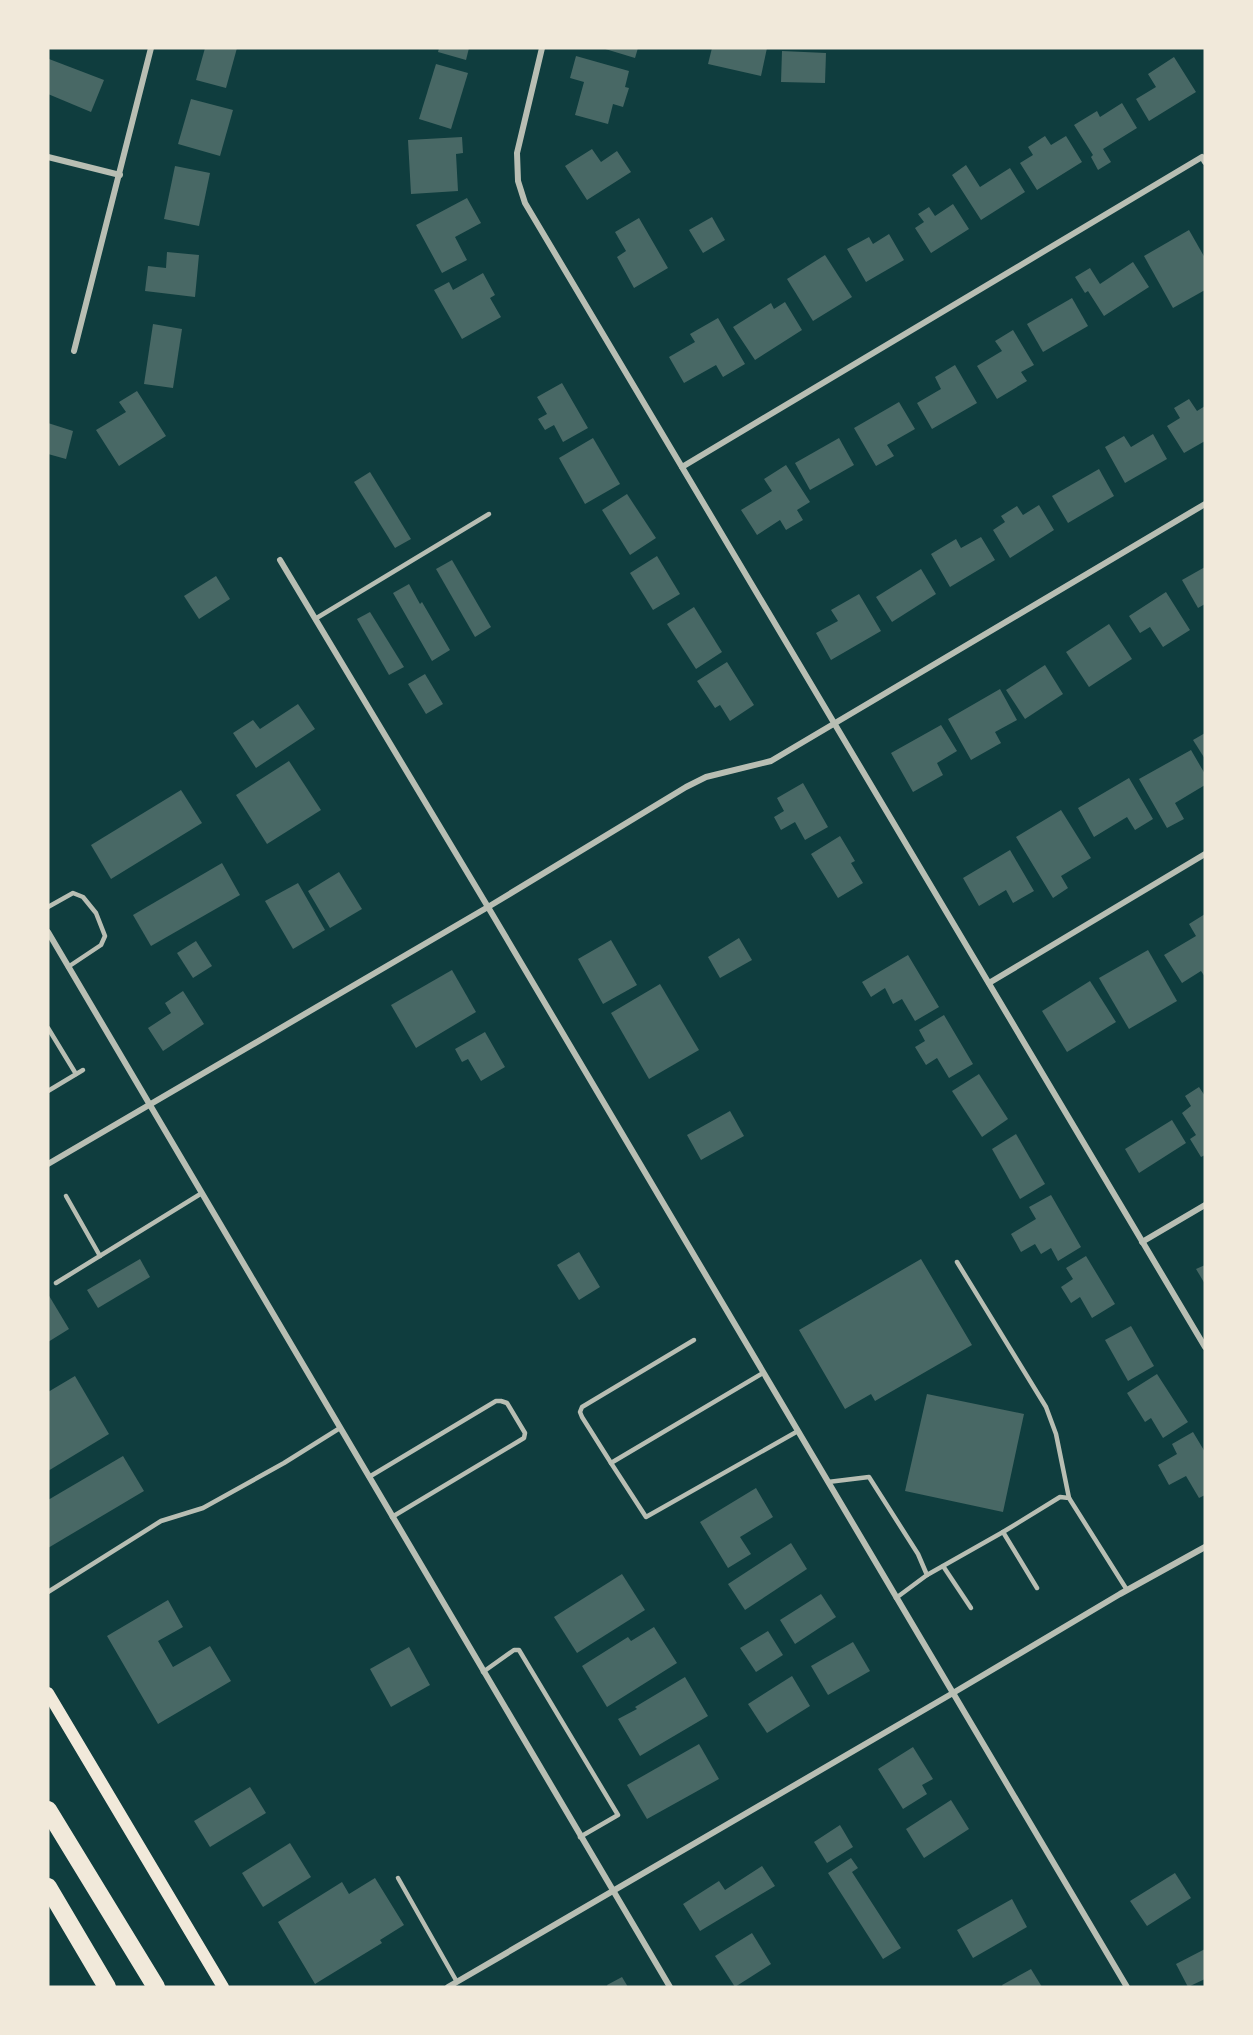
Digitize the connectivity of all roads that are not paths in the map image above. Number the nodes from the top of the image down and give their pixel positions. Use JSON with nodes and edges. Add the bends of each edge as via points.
{"nodes":[{"id":1,"x":151,"y":48,"type":"edge"},
{"id":2,"x":542,"y":48,"type":"edge"},
{"id":3,"x":48,"y":157,"type":"edge"},
{"id":4,"x":1205,"y":162,"type":"edge"},
{"id":5,"x":120,"y":175,"type":"junction"},
{"id":6,"x":74,"y":351,"type":"dead end"},
{"id":7,"x":682,"y":467,"type":"junction"},
{"id":8,"x":1205,"y":504,"type":"edge"},
{"id":9,"x":489,"y":514,"type":"dead end"},
{"id":10,"x":280,"y":560,"type":"dead end"},
{"id":11,"x":315,"y":619,"type":"junction"},
{"id":12,"x":836,"y":724,"type":"junction"},
{"id":13,"x":1205,"y":854,"type":"edge"},
{"id":14,"x":48,"y":907,"type":"edge"},
{"id":15,"x":488,"y":907,"type":"junction"},
{"id":16,"x":48,"y":932,"type":"edge"},
{"id":17,"x":68,"y":967,"type":"junction"},
{"id":18,"x":989,"y":983,"type":"junction"},
{"id":19,"x":48,"y":1028,"type":"edge"},
{"id":20,"x":83,"y":1070,"type":"dead end"},
{"id":21,"x":76,"y":1074,"type":"junction"},
{"id":22,"x":48,"y":1091,"type":"edge"},
{"id":23,"x":150,"y":1104,"type":"junction"},
{"id":24,"x":48,"y":1164,"type":"edge"},
{"id":25,"x":202,"y":1193,"type":"junction"},
{"id":26,"x":66,"y":1196,"type":"dead end"},
{"id":27,"x":1205,"y":1205,"type":"edge"},
{"id":28,"x":1143,"y":1242,"type":"junction"},
{"id":29,"x":100,"y":1256,"type":"junction"},
{"id":30,"x":957,"y":1262,"type":"dead end"},
{"id":31,"x":56,"y":1282,"type":"dead end"},
{"id":32,"x":694,"y":1340,"type":"dead end"},
{"id":33,"x":1205,"y":1347,"type":"edge"},
{"id":34,"x":763,"y":1373,"type":"junction"},
{"id":35,"x":340,"y":1428,"type":"junction"},
{"id":36,"x":798,"y":1431,"type":"junction"},
{"id":37,"x":611,"y":1463,"type":"junction"},
{"id":38,"x":369,"y":1477,"type":"junction"},
{"id":39,"x":828,"y":1482,"type":"junction"},
{"id":40,"x":1069,"y":1498,"type":"junction"},
{"id":41,"x":392,"y":1517,"type":"junction"},
{"id":42,"x":1002,"y":1532,"type":"junction"},
{"id":43,"x":1205,"y":1547,"type":"edge"},
{"id":44,"x":943,"y":1566,"type":"junction"},
{"id":45,"x":927,"y":1575,"type":"junction"},
{"id":46,"x":1037,"y":1588,"type":"dead end"},
{"id":47,"x":1127,"y":1590,"type":"junction"},
{"id":48,"x":48,"y":1592,"type":"edge"},
{"id":49,"x":896,"y":1598,"type":"junction"},
{"id":50,"x":971,"y":1608,"type":"dead end"},
{"id":51,"x":483,"y":1672,"type":"junction"},
{"id":52,"x":48,"y":1693,"type":"edge"},
{"id":53,"x":953,"y":1694,"type":"junction"},
{"id":54,"x":48,"y":1810,"type":"edge"},
{"id":55,"x":580,"y":1837,"type":"junction"},
{"id":56,"x":398,"y":1878,"type":"dead end"},
{"id":57,"x":48,"y":1887,"type":"edge"},
{"id":58,"x":612,"y":1892,"type":"junction"},
{"id":59,"x":457,"y":1982,"type":"junction"},
{"id":60,"x":107,"y":1987,"type":"edge"},
{"id":61,"x":156,"y":1987,"type":"edge"},
{"id":62,"x":223,"y":1987,"type":"edge"},
{"id":63,"x":448,"y":1987,"type":"edge"},
{"id":64,"x":670,"y":1987,"type":"edge"},
{"id":65,"x":1127,"y":1987,"type":"edge"}],
"edges":[{"from":1,"to":5,"type":"street"},
{"from":2,"to":7,"type":"street","via":[[517,153],[518,181],[525,203]]},
{"from":3,"to":5,"type":"street"},
{"from":4,"to":7,"type":"street","via":[[1202,157]]},
{"from":5,"to":6,"type":"street"},
{"from":7,"to":12,"type":"street"},
{"from":8,"to":12,"type":"street"},
{"from":9,"to":11,"type":"lane"},
{"from":10,"to":11,"type":"street"},
{"from":11,"to":15,"type":"street"},
{"from":12,"to":15,"type":"street","via":[[771,761],[706,777],[686,787]]},
{"from":12,"to":18,"type":"street"},
{"from":13,"to":18,"type":"street"},
{"from":14,"to":17,"type":"lane","via":[[73,894],[83,897],[96,913],[105,936],[101,945]]},
{"from":15,"to":23,"type":"street"},
{"from":15,"to":34,"type":"street"},
{"from":16,"to":17,"type":"street"},
{"from":17,"to":23,"type":"street"},
{"from":18,"to":28,"type":"street"},
{"from":19,"to":21,"type":"lane"},
{"from":20,"to":21,"type":"lane"},
{"from":21,"to":22,"type":"lane"},
{"from":23,"to":24,"type":"street"},
{"from":23,"to":25,"type":"street"},
{"from":25,"to":29,"type":"lane"},
{"from":25,"to":35,"type":"street"},
{"from":26,"to":29,"type":"lane"},
{"from":27,"to":28,"type":"street"},
{"from":28,"to":33,"type":"street"},
{"from":29,"to":31,"type":"lane"},
{"from":30,"to":40,"type":"lane","via":[[1046,1407],[1056,1434]]},
{"from":32,"to":37,"type":"lane","via":[[582,1407],[582,1417]]},
{"from":34,"to":36,"type":"street"},
{"from":34,"to":37,"type":"lane"},
{"from":35,"to":38,"type":"street"},
{"from":35,"to":48,"type":"lane","via":[[203,1508],[161,1521]]},
{"from":36,"to":37,"type":"lane","via":[[646,1517]]},
{"from":36,"to":39,"type":"street"},
{"from":38,"to":41,"type":"street"},
{"from":38,"to":41,"type":"lane","via":[[496,1401],[507,1403],[525,1433],[524,1438]]},
{"from":39,"to":45,"type":"lane","via":[[869,1477]]},
{"from":39,"to":49,"type":"street"},
{"from":40,"to":42,"type":"lane","via":[[1060,1497]]},
{"from":40,"to":47,"type":"lane"},
{"from":41,"to":51,"type":"street"},
{"from":42,"to":44,"type":"lane"},
{"from":42,"to":46,"type":"lane"},
{"from":43,"to":47,"type":"street"},
{"from":44,"to":45,"type":"lane"},
{"from":44,"to":50,"type":"lane"},
{"from":45,"to":49,"type":"lane"},
{"from":47,"to":53,"type":"street"},
{"from":49,"to":53,"type":"street"},
{"from":51,"to":55,"type":"street"},
{"from":51,"to":55,"type":"lane","via":[[519,1650],[618,1815]]},
{"from":52,"to":62,"type":"main road"},
{"from":53,"to":58,"type":"street"},
{"from":53,"to":65,"type":"street"},
{"from":54,"to":61,"type":"highway"},
{"from":55,"to":58,"type":"street"},
{"from":56,"to":59,"type":"lane"},
{"from":57,"to":60,"type":"highway"},
{"from":58,"to":59,"type":"street"},
{"from":58,"to":64,"type":"street"},
{"from":59,"to":63,"type":"street"}]}
